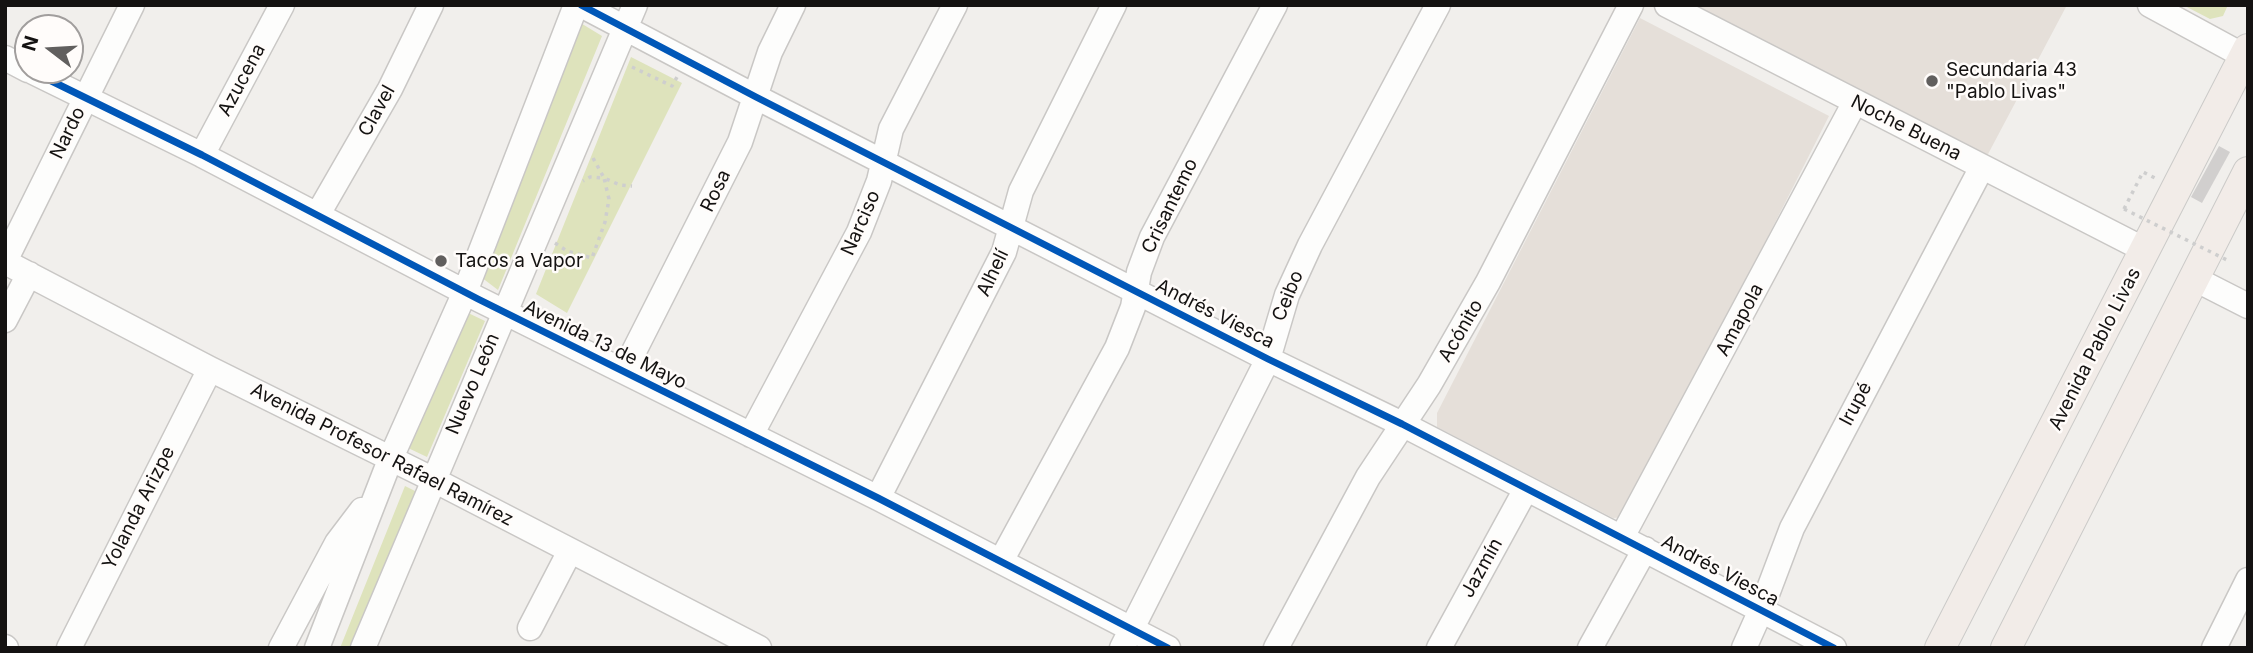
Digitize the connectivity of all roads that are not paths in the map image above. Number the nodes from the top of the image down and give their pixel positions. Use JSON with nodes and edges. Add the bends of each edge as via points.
{"nodes":[{"id":1,"x":132,"y":5,"type":"edge"},
{"id":2,"x":282,"y":5,"type":"edge"},
{"id":3,"x":431,"y":5,"type":"edge"},
{"id":4,"x":576,"y":5,"type":"edge"},
{"id":5,"x":582,"y":5,"type":"edge"},
{"id":6,"x":793,"y":5,"type":"edge"},
{"id":7,"x":955,"y":5,"type":"edge"},
{"id":8,"x":1114,"y":5,"type":"edge"},
{"id":9,"x":1275,"y":5,"type":"edge"},
{"id":10,"x":1438,"y":5,"type":"edge"},
{"id":11,"x":1631,"y":5,"type":"edge"},
{"id":12,"x":1667,"y":5,"type":"edge"},
{"id":13,"x":2150,"y":5,"type":"edge"},
{"id":14,"x":630,"y":16,"type":"edge"},
{"id":15,"x":2246,"y":52,"type":"edge"},
{"id":16,"x":56,"y":84,"type":"edge"},
{"id":17,"x":756,"y":97,"type":"junction"},
{"id":18,"x":85,"y":98,"type":"junction"},
{"id":19,"x":1855,"y":102,"type":"junction"},
{"id":20,"x":202,"y":155,"type":"junction"},
{"id":21,"x":884,"y":161,"type":"junction"},
{"id":22,"x":1982,"y":167,"type":"junction"},
{"id":23,"x":2248,"y":172,"type":"edge"},
{"id":24,"x":318,"y":214,"type":"junction"},
{"id":25,"x":1012,"y":228,"type":"junction"},
{"id":26,"x":2145,"y":250,"type":"junction"},
{"id":27,"x":5,"y":262,"type":"edge"},
{"id":28,"x":29,"y":274,"type":"junction"},
{"id":29,"x":2193,"y":278,"type":"junction"},
{"id":30,"x":1135,"y":290,"type":"junction"},
{"id":31,"x":465,"y":292,"type":"junction"},
{"id":32,"x":2248,"y":306,"type":"edge"},
{"id":33,"x":504,"y":312,"type":"junction"},
{"id":34,"x":5,"y":320,"type":"edge"},
{"id":35,"x":1268,"y":359,"type":"junction"},
{"id":36,"x":210,"y":369,"type":"junction"},
{"id":37,"x":624,"y":371,"type":"junction"},
{"id":38,"x":1402,"y":425,"type":"junction"},
{"id":39,"x":751,"y":435,"type":"junction"},
{"id":40,"x":390,"y":460,"type":"junction"},
{"id":41,"x":432,"y":479,"type":"junction"},
{"id":42,"x":380,"y":487,"type":"junction"},
{"id":43,"x":1525,"y":489,"type":"junction"},
{"id":44,"x":878,"y":498,"type":"junction"},
{"id":45,"x":1622,"y":537,"type":"junction"},
{"id":46,"x":1645,"y":549,"type":"junction"},
{"id":47,"x":570,"y":551,"type":"junction"},
{"id":48,"x":1001,"y":561,"type":"junction"},
{"id":49,"x":2248,"y":580,"type":"edge"},
{"id":50,"x":1761,"y":610,"type":"junction"},
{"id":51,"x":530,"y":628,"type":"dead end"},
{"id":52,"x":1127,"y":638,"type":"edge"},
{"id":53,"x":749,"y":646,"type":"edge"},
{"id":54,"x":69,"y":648,"type":"edge"},
{"id":55,"x":281,"y":648,"type":"edge"},
{"id":56,"x":317,"y":648,"type":"edge"},
{"id":57,"x":363,"y":648,"type":"edge"},
{"id":58,"x":1168,"y":648,"type":"edge"},
{"id":59,"x":1276,"y":648,"type":"edge"},
{"id":60,"x":1439,"y":648,"type":"edge"},
{"id":61,"x":1590,"y":648,"type":"edge"},
{"id":62,"x":1744,"y":648,"type":"edge"},
{"id":63,"x":1834,"y":648,"type":"edge"},
{"id":64,"x":1940,"y":648,"type":"edge"},
{"id":65,"x":2006,"y":648,"type":"edge"},
{"id":66,"x":2214,"y":648,"type":"edge"}],
"edges":[{"from":1,"to":18,"type":"street","name":"Nardo"},
{"from":2,"to":20,"type":"street","name":"Azucena"},
{"from":3,"to":24,"type":"street","name":"Clavel","via":[[390,89]]},
{"from":4,"to":31,"type":"street"},
{"from":5,"to":14,"type":"street","name":"Andrés Viesca"},
{"from":6,"to":17,"type":"street","name":"Rosa","via":[[770,52]]},
{"from":7,"to":21,"type":"street","name":"Narciso","via":[[891,129]]},
{"from":8,"to":25,"type":"street","name":"Alhelí","via":[[1021,191]]},
{"from":9,"to":30,"type":"street","name":"Crisantemo","via":[[1152,237]]},
{"from":10,"to":35,"type":"street","name":"Ceibo","via":[[1310,244],[1287,295]]},
{"from":11,"to":38,"type":"street","name":"Acónito","via":[[1488,282]]},
{"from":12,"to":19,"type":"street","name":"Noche Buena"},
{"from":13,"to":15,"type":"street"},
{"from":14,"to":17,"type":"street","name":"Andrés Viesca","via":[[685,59]]},
{"from":14,"to":33,"type":"street","name":"Nuevo León"},
{"from":15,"to":26,"type":"main road","name":"Avenida Pablo Livas"},
{"from":16,"to":18,"type":"street","name":"Avenida 13 de Mayo"},
{"from":17,"to":21,"type":"street","name":"Andrés Viesca"},
{"from":17,"to":37,"type":"street","name":"Rosa","via":[[735,152]]},
{"from":18,"to":20,"type":"street","name":"Avenida 13 de Mayo"},
{"from":18,"to":27,"type":"street","name":"Nardo"},
{"from":19,"to":22,"type":"street","name":"Noche Buena"},
{"from":19,"to":45,"type":"street","name":"Amapola"},
{"from":20,"to":24,"type":"street","name":"Avenida 13 de Mayo"},
{"from":21,"to":25,"type":"street","name":"Andrés Viesca"},
{"from":21,"to":39,"type":"street","name":"Narciso","via":[[859,232]]},
{"from":22,"to":26,"type":"street","name":"Noche Buena"},
{"from":22,"to":50,"type":"street","name":"Irupé","via":[[1797,519]]},
{"from":23,"to":29,"type":"main road"},
{"from":24,"to":31,"type":"street","name":"Avenida 13 de Mayo"},
{"from":25,"to":30,"type":"street","name":"Andrés Viesca"},
{"from":25,"to":44,"type":"street","name":"Alhelí","via":[[1004,252]]},
{"from":26,"to":64,"type":"main road","name":"Avenida Pablo Livas"},
{"from":27,"to":28,"type":"street","name":"Avenida Profesor Rafael Ramírez"},
{"from":28,"to":34,"type":"street"},
{"from":28,"to":36,"type":"street","name":"Avenida Profesor Rafael Ramírez"},
{"from":29,"to":32,"type":"street"},
{"from":29,"to":65,"type":"main road"},
{"from":30,"to":35,"type":"street","name":"Andrés Viesca"},
{"from":30,"to":48,"type":"street","name":"Crisantemo","via":[[1117,348]]},
{"from":31,"to":33,"type":"street","name":"Avenida 13 de Mayo"},
{"from":31,"to":40,"type":"street"},
{"from":33,"to":37,"type":"street","name":"Avenida 13 de Mayo"},
{"from":33,"to":41,"type":"street","name":"Nuevo León"},
{"from":35,"to":38,"type":"street","name":"Andrés Viesca"},
{"from":35,"to":52,"type":"street","name":"Ceibo"},
{"from":36,"to":40,"type":"street","name":"Avenida Profesor Rafael Ramírez"},
{"from":36,"to":54,"type":"street","name":"Yolanda Arizpe"},
{"from":37,"to":39,"type":"street","name":"Avenida 13 de Mayo"},
{"from":38,"to":43,"type":"street","name":"Andrés Viesca"},
{"from":38,"to":59,"type":"street","name":"Acónito"},
{"from":39,"to":44,"type":"street","name":"Avenida 13 de Mayo"},
{"from":40,"to":41,"type":"street","name":"Avenida Profesor Rafael Ramírez"},
{"from":40,"to":42,"type":"street"},
{"from":41,"to":47,"type":"street","name":"Avenida Profesor Rafael Ramírez"},
{"from":41,"to":57,"type":"street","name":"Nuevo León"},
{"from":42,"to":55,"type":"street","via":[[337,543]]},
{"from":42,"to":56,"type":"street"},
{"from":43,"to":45,"type":"street","name":"Andrés Viesca"},
{"from":43,"to":60,"type":"street","name":"Jazmín"},
{"from":44,"to":48,"type":"street","name":"Avenida 13 de Mayo"},
{"from":45,"to":46,"type":"street","name":"Andrés Viesca"},
{"from":46,"to":50,"type":"street","name":"Andrés Viesca"},
{"from":46,"to":61,"type":"street"},
{"from":47,"to":51,"type":"street"},
{"from":47,"to":53,"type":"street","name":"Avenida Profesor Rafael Ramírez"},
{"from":48,"to":52,"type":"street","name":"Avenida 13 de Mayo"},
{"from":49,"to":66,"type":"street"},
{"from":50,"to":62,"type":"street","name":"Irupé"},
{"from":50,"to":63,"type":"street","name":"Andrés Viesca"},
{"from":52,"to":58,"type":"street","name":"Avenida 13 de Mayo"}]}
